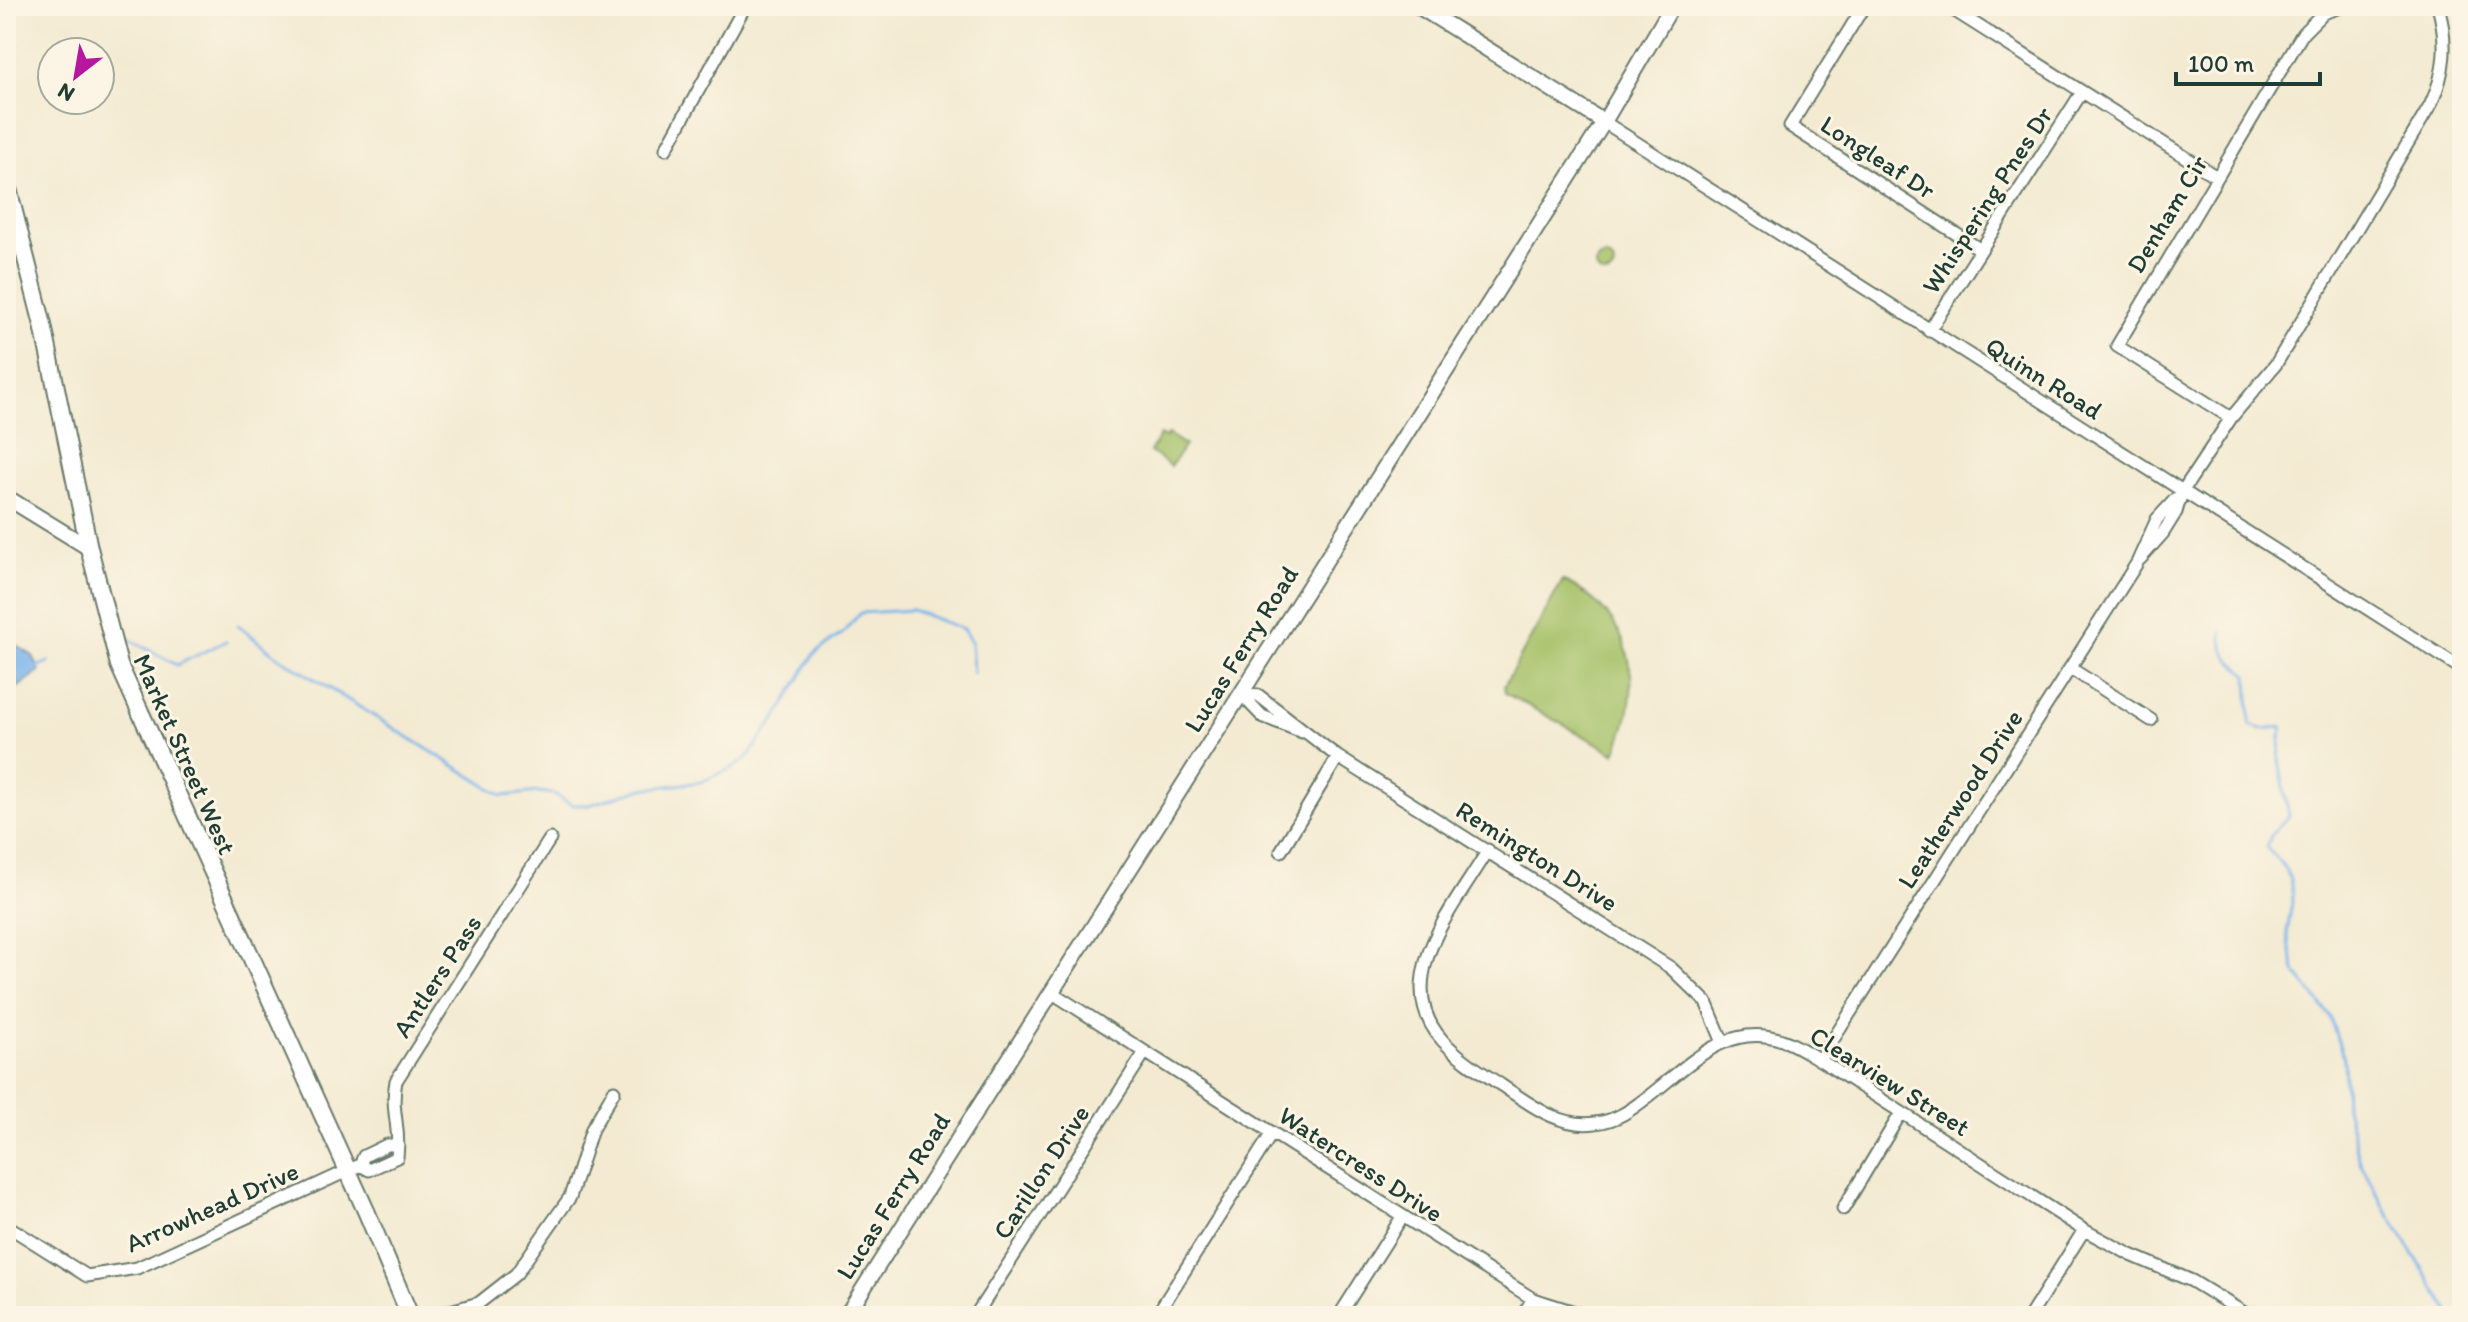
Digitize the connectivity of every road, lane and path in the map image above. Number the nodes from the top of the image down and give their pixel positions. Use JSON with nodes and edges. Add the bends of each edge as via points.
{"nodes":[{"id":1,"x":745,"y":6,"type":"edge"},
{"id":2,"x":1418,"y":6,"type":"edge"},
{"id":3,"x":1672,"y":6,"type":"edge"},
{"id":4,"x":1864,"y":6,"type":"edge"},
{"id":5,"x":1947,"y":6,"type":"edge"},
{"id":6,"x":2343,"y":6,"type":"edge"},
{"id":7,"x":2438,"y":6,"type":"edge"},
{"id":8,"x":2082,"y":92,"type":"junction"},
{"id":9,"x":1604,"y":122,"type":"junction"},
{"id":10,"x":666,"y":149,"type":"dead end"},
{"id":11,"x":2215,"y":176,"type":"junction"},
{"id":12,"x":6,"y":181,"type":"edge"},
{"id":13,"x":1981,"y":250,"type":"junction"},
{"id":14,"x":1929,"y":331,"type":"junction"},
{"id":15,"x":2231,"y":418,"type":"junction"},
{"id":16,"x":2182,"y":492,"type":"junction"},
{"id":17,"x":6,"y":497,"type":"edge"},
{"id":18,"x":89,"y":548,"type":"junction"},
{"id":19,"x":2070,"y":668,"type":"junction"},
{"id":20,"x":2462,"y":669,"type":"edge"},
{"id":21,"x":1241,"y":694,"type":"junction"},
{"id":22,"x":2151,"y":720,"type":"dead end"},
{"id":23,"x":1338,"y":757,"type":"junction"},
{"id":24,"x":550,"y":839,"type":"dead end"},
{"id":25,"x":1488,"y":850,"type":"junction"},
{"id":26,"x":1281,"y":851,"type":"dead end"},
{"id":27,"x":1051,"y":992,"type":"junction"},
{"id":28,"x":1722,"y":1040,"type":"junction"},
{"id":29,"x":1145,"y":1052,"type":"junction"},
{"id":30,"x":1820,"y":1060,"type":"junction"},
{"id":31,"x":614,"y":1091,"type":"dead end"},
{"id":32,"x":1901,"y":1113,"type":"junction"},
{"id":33,"x":1272,"y":1133,"type":"junction"},
{"id":34,"x":354,"y":1168,"type":"junction"},
{"id":35,"x":1843,"y":1209,"type":"dead end"},
{"id":36,"x":1402,"y":1217,"type":"junction"},
{"id":37,"x":8,"y":1227,"type":"edge"},
{"id":38,"x":2084,"y":1230,"type":"junction"},
{"id":39,"x":1533,"y":1299,"type":"junction"},
{"id":40,"x":410,"y":1316,"type":"edge"},
{"id":41,"x":432,"y":1316,"type":"edge"},
{"id":42,"x":846,"y":1316,"type":"edge"},
{"id":43,"x":975,"y":1316,"type":"edge"},
{"id":44,"x":1156,"y":1316,"type":"edge"},
{"id":45,"x":1339,"y":1316,"type":"edge"},
{"id":46,"x":1522,"y":1316,"type":"edge"},
{"id":47,"x":1666,"y":1316,"type":"edge"},
{"id":48,"x":2030,"y":1316,"type":"edge"},
{"id":49,"x":2249,"y":1316,"type":"edge"}],
"edges":[{"from":1,"to":10,"type":"street"},
{"from":2,"to":9,"type":"street"},
{"from":3,"to":9,"type":"street","name":"Lucas Ferry Road"},
{"from":4,"to":13,"type":"street","name":"Longleaf Dr","via":[[1790,126]]},
{"from":5,"to":8,"type":"street"},
{"from":6,"to":11,"type":"street","name":"Denham Cir","via":[[2323,13],[2303,33]]},
{"from":7,"to":15,"type":"street","via":[[2446,52],[2442,81],[2430,106],[2276,364]]},
{"from":8,"to":11,"type":"street"},
{"from":8,"to":13,"type":"street","name":"Whispering Pnes Dr"},
{"from":9,"to":14,"type":"street","name":"Quinn Road"},
{"from":9,"to":21,"type":"street","name":"Lucas Ferry Road"},
{"from":11,"to":15,"type":"street","name":"Denham Cir","via":[[2117,346]]},
{"from":12,"to":18,"type":"main road","name":"Market Street West","via":[[46,339]]},
{"from":13,"to":14,"type":"street","name":"Whispering Pnes Dr"},
{"from":14,"to":16,"type":"street","name":"Quinn Road"},
{"from":15,"to":16,"type":"street"},
{"from":16,"to":19,"type":"street","name":"Leatherwood Drive","via":[[2157,519],[2137,563]]},
{"from":16,"to":20,"type":"street","name":"Quinn Road"},
{"from":17,"to":18,"type":"street"},
{"from":18,"to":34,"type":"main road","name":"Market Street West","via":[[111,642],[137,709]]},
{"from":19,"to":22,"type":"street"},
{"from":19,"to":30,"type":"street","name":"Leatherwood Drive"},
{"from":21,"to":23,"type":"street","name":"Remington Drive","via":[[1262,716],[1303,732]]},
{"from":21,"to":27,"type":"street","name":"Lucas Ferry Road"},
{"from":23,"to":25,"type":"street","name":"Remington Drive"},
{"from":23,"to":26,"type":"street"},
{"from":24,"to":34,"type":"street","name":"Antlers Pass","via":[[396,1081],[391,1105],[401,1134],[398,1145],[364,1156]]},
{"from":25,"to":28,"type":"street","name":"Remington Drive","via":[[1690,983],[1706,1002]]},
{"from":25,"to":28,"type":"street","via":[[1429,948],[1422,983],[1424,1007],[1434,1029],[1467,1063],[1557,1119],[1592,1124],[1627,1113]]},
{"from":27,"to":29,"type":"street","name":"Watercress Drive"},
{"from":27,"to":42,"type":"street","name":"Lucas Ferry Road"},
{"from":28,"to":30,"type":"street","name":"Clearview Street","via":[[1782,1040]]},
{"from":29,"to":33,"type":"street","name":"Watercress Drive"},
{"from":29,"to":43,"type":"street","name":"Carillon Drive"},
{"from":30,"to":32,"type":"street","name":"Clearview Street"},
{"from":31,"to":41,"type":"street","via":[[592,1129],[570,1197],[516,1274],[479,1303]]},
{"from":32,"to":35,"type":"street"},
{"from":32,"to":38,"type":"street","name":"Clearview Street"},
{"from":33,"to":36,"type":"street","name":"Watercress Drive"},
{"from":33,"to":44,"type":"street"},
{"from":34,"to":37,"type":"street","name":"Arrowhead Drive","via":[[137,1268],[103,1276],[87,1276]]},
{"from":34,"to":40,"type":"main road","name":"Market Street West"},
{"from":36,"to":39,"type":"street","name":"Watercress Drive"},
{"from":36,"to":45,"type":"street"},
{"from":38,"to":48,"type":"street"},
{"from":38,"to":49,"type":"street","name":"Clearview Street","via":[[2192,1281]]},
{"from":39,"to":46,"type":"street"},
{"from":39,"to":47,"type":"street","name":"Watercress Drive","via":[[1581,1314]]}]}
